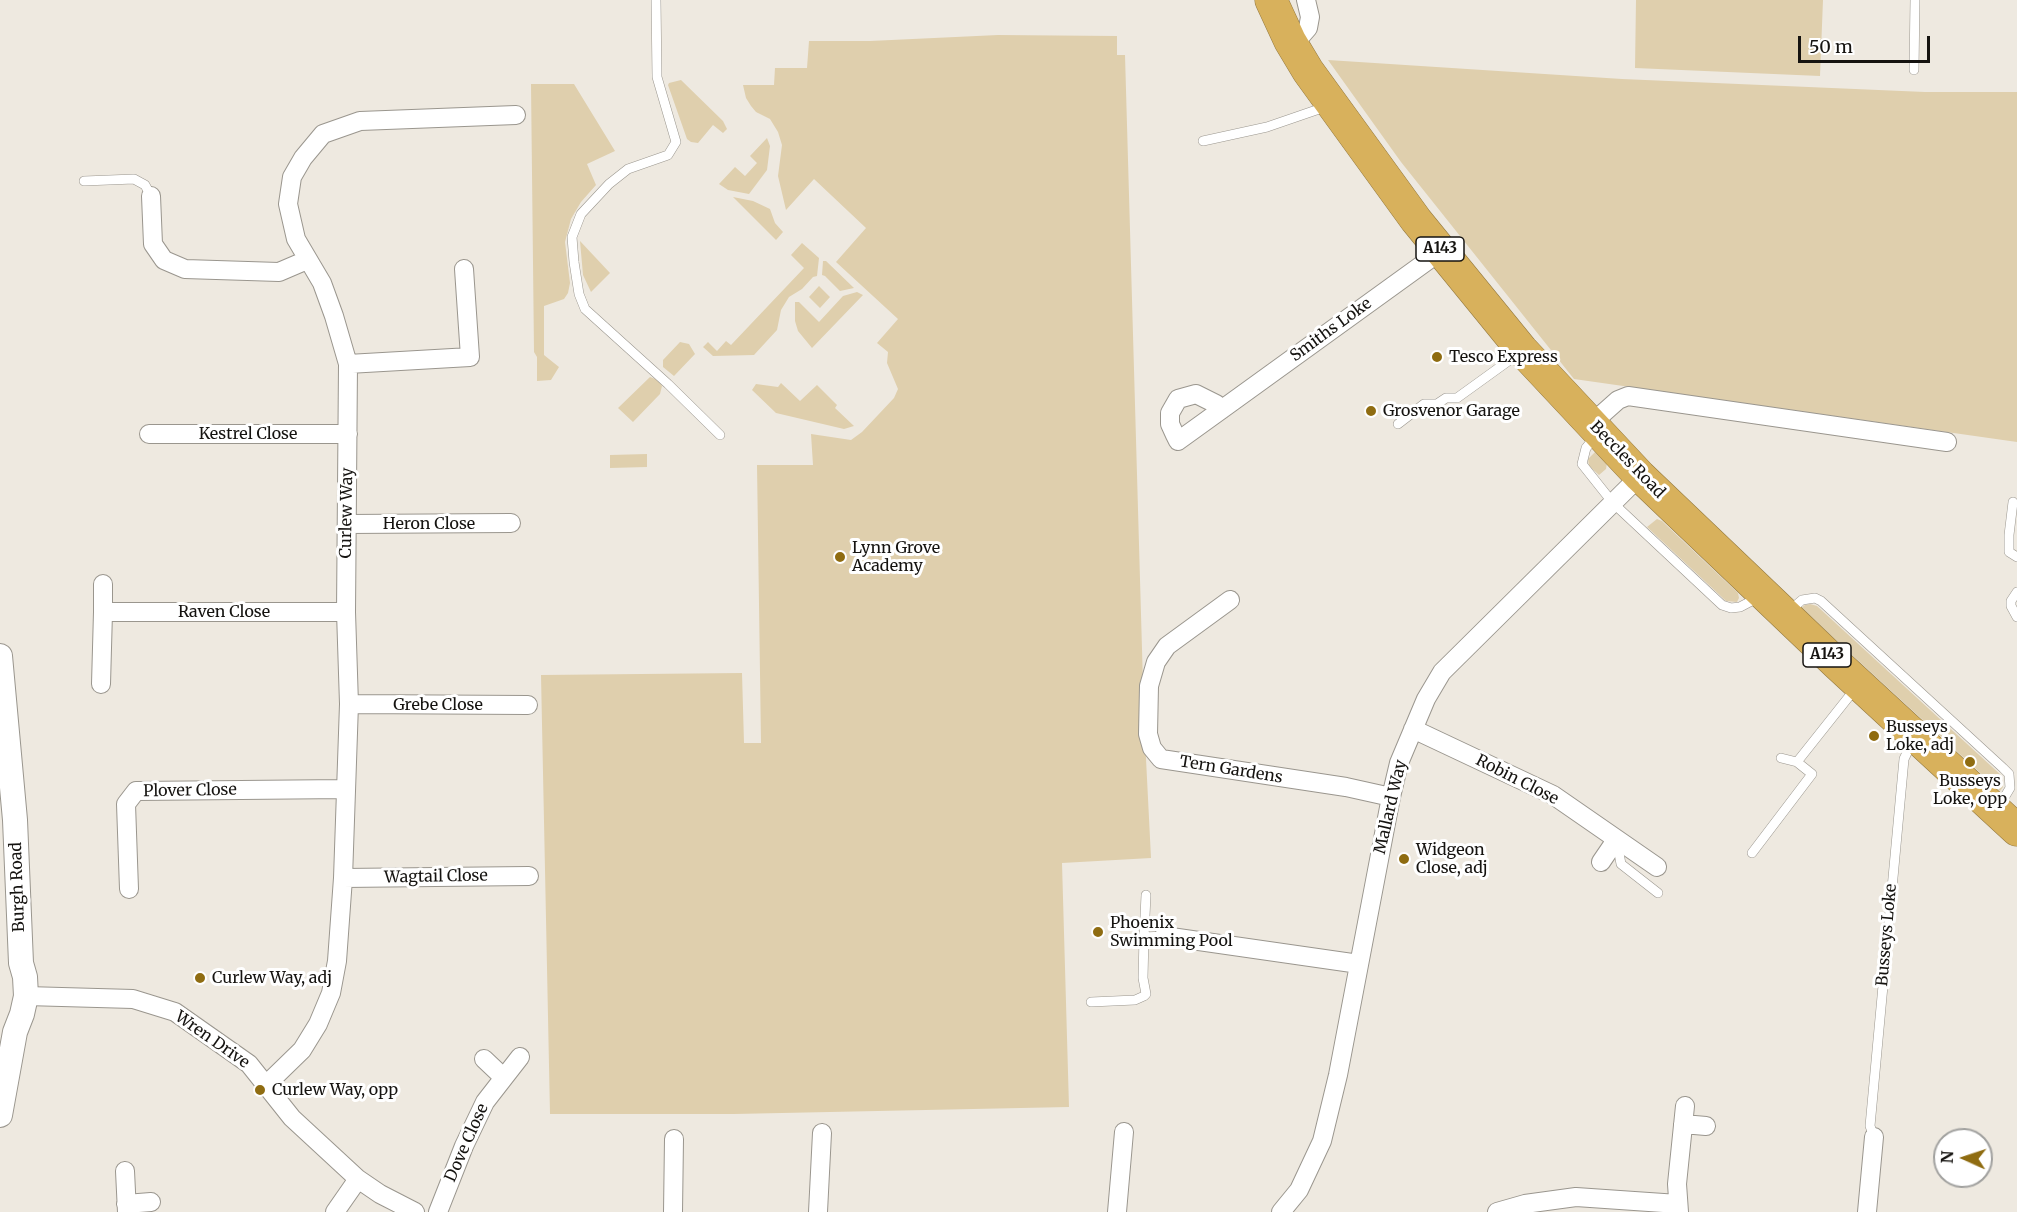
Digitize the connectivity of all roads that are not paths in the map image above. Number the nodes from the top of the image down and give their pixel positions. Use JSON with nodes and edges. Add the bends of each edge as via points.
{"nodes":[{"id":1,"x":656,"y":0,"type":"edge"},
{"id":2,"x":1270,"y":0,"type":"edge"},
{"id":3,"x":1306,"y":0,"type":"edge"},
{"id":4,"x":1915,"y":0,"type":"edge"},
{"id":5,"x":1290,"y":41,"type":"junction"},
{"id":6,"x":1914,"y":70,"type":"dead end"},
{"id":7,"x":1332,"y":105,"type":"junction"},
{"id":8,"x":516,"y":115,"type":"dead end"},
{"id":9,"x":1203,"y":141,"type":"dead end"},
{"id":10,"x":84,"y":181,"type":"dead end"},
{"id":11,"x":151,"y":196,"type":"joint"},
{"id":12,"x":1441,"y":251,"type":"junction"},
{"id":13,"x":307,"y":260,"type":"junction"},
{"id":14,"x":464,"y":269,"type":"dead end"},
{"id":15,"x":1522,"y":350,"type":"junction"},
{"id":16,"x":348,"y":364,"type":"junction"},
{"id":17,"x":1221,"y":410,"type":"dead end"},
{"id":18,"x":1398,"y":424,"type":"dead end"},
{"id":19,"x":1595,"y":428,"type":"junction"},
{"id":20,"x":148,"y":434,"type":"dead end"},
{"id":21,"x":348,"y":434,"type":"junction"},
{"id":22,"x":720,"y":435,"type":"dead end"},
{"id":23,"x":1947,"y":442,"type":"dead end"},
{"id":24,"x":1640,"y":476,"type":"junction"},
{"id":25,"x":2013,"y":502,"type":"dead end"},
{"id":26,"x":1613,"y":503,"type":"junction"},
{"id":27,"x":512,"y":523,"type":"dead end"},
{"id":28,"x":347,"y":524,"type":"junction"},
{"id":29,"x":2017,"y":557,"type":"edge"},
{"id":30,"x":103,"y":584,"type":"dead end"},
{"id":31,"x":2017,"y":592,"type":"edge"},
{"id":32,"x":1230,"y":600,"type":"dead end"},
{"id":33,"x":1775,"y":605,"type":"junction"},
{"id":34,"x":103,"y":612,"type":"junction"},
{"id":35,"x":346,"y":612,"type":"junction"},
{"id":36,"x":2017,"y":617,"type":"edge"},
{"id":37,"x":0,"y":656,"type":"edge"},
{"id":38,"x":101,"y":684,"type":"dead end"},
{"id":39,"x":1859,"y":684,"type":"junction"},
{"id":40,"x":349,"y":704,"type":"junction"},
{"id":41,"x":528,"y":705,"type":"dead end"},
{"id":42,"x":2,"y":712,"type":"edge"},
{"id":43,"x":1413,"y":729,"type":"junction"},
{"id":44,"x":1915,"y":735,"type":"junction"},
{"id":45,"x":1781,"y":758,"type":"dead end"},
{"id":46,"x":1797,"y":762,"type":"junction"},
{"id":47,"x":345,"y":789,"type":"junction"},
{"id":48,"x":1391,"y":797,"type":"junction"},
{"id":49,"x":2007,"y":820,"type":"edge"},
{"id":50,"x":1616,"y":840,"type":"junction"},
{"id":51,"x":1752,"y":853,"type":"dead end"},
{"id":52,"x":1601,"y":862,"type":"dead end"},
{"id":53,"x":1657,"y":867,"type":"dead end"},
{"id":54,"x":529,"y":876,"type":"dead end"},
{"id":55,"x":343,"y":878,"type":"junction"},
{"id":56,"x":129,"y":889,"type":"dead end"},
{"id":57,"x":1658,"y":893,"type":"dead end"},
{"id":58,"x":1146,"y":896,"type":"dead end"},
{"id":59,"x":1164,"y":936,"type":"joint"},
{"id":60,"x":1144,"y":937,"type":"junction"},
{"id":61,"x":1359,"y":964,"type":"junction"},
{"id":62,"x":26,"y":996,"type":"junction"},
{"id":63,"x":1091,"y":1002,"type":"dead end"},
{"id":64,"x":520,"y":1057,"type":"dead end"},
{"id":65,"x":484,"y":1059,"type":"dead end"},
{"id":66,"x":503,"y":1077,"type":"junction"},
{"id":67,"x":266,"y":1085,"type":"junction"},
{"id":68,"x":0,"y":1115,"type":"edge"},
{"id":69,"x":1706,"y":1126,"type":"dead end"},
{"id":70,"x":1124,"y":1132,"type":"dead end"},
{"id":71,"x":822,"y":1133,"type":"dead end"},
{"id":72,"x":1874,"y":1137,"type":"joint"},
{"id":73,"x":674,"y":1139,"type":"dead end"},
{"id":74,"x":125,"y":1171,"type":"dead end"},
{"id":75,"x":358,"y":1179,"type":"junction"},
{"id":76,"x":151,"y":1202,"type":"dead end"},
{"id":77,"x":126,"y":1208,"type":"edge"},
{"id":78,"x":1678,"y":1208,"type":"edge"},
{"id":79,"x":1286,"y":1211,"type":"edge"},
{"id":80,"x":335,"y":1212,"type":"edge"},
{"id":81,"x":415,"y":1212,"type":"edge"},
{"id":82,"x":438,"y":1212,"type":"edge"},
{"id":83,"x":673,"y":1212,"type":"edge"},
{"id":84,"x":818,"y":1212,"type":"edge"},
{"id":85,"x":1117,"y":1212,"type":"edge"},
{"id":86,"x":1498,"y":1212,"type":"edge"},
{"id":87,"x":1867,"y":1212,"type":"edge"}],
"edges":[{"from":1,"to":22,"type":"lane","via":[[657,77],[676,142],[668,155],[628,169],[609,183],[581,214],[572,237],[574,262],[585,309]]},
{"from":2,"to":5,"type":"highway","name":"Beccles Road","number":"A143"},
{"from":3,"to":5,"type":"street","via":[[1308,28]]},
{"from":4,"to":6,"type":"lane"},
{"from":5,"to":7,"type":"highway","name":"Beccles Road","number":"A143"},
{"from":7,"to":9,"type":"lane","via":[[1267,127]]},
{"from":7,"to":12,"type":"highway","name":"Beccles Road","number":"A143"},
{"from":8,"to":13,"type":"street","name":"Curlew Way","via":[[360,121],[323,134],[292,177],[288,204]]},
{"from":10,"to":11,"type":"lane","via":[[134,179],[145,185]]},
{"from":11,"to":13,"type":"street","via":[[153,244],[164,260],[185,269],[279,272]]},
{"from":12,"to":15,"type":"highway","name":"Beccles Road","number":"A143"},
{"from":12,"to":17,"type":"street","name":"Smiths Loke"},
{"from":13,"to":16,"type":"street","name":"Curlew Way","via":[[322,283]]},
{"from":14,"to":16,"type":"street","via":[[470,357]]},
{"from":15,"to":18,"type":"lane","via":[[1457,398],[1424,405]]},
{"from":15,"to":19,"type":"highway","name":"Beccles Road","number":"A143"},
{"from":16,"to":21,"type":"street","name":"Curlew Way"},
{"from":19,"to":23,"type":"street","via":[[1618,400],[1628,396]]},
{"from":19,"to":24,"type":"highway","name":"Beccles Road","number":"A143"},
{"from":19,"to":26,"type":"lane","via":[[1582,464]]},
{"from":20,"to":21,"type":"street","name":"Kestrel Close"},
{"from":21,"to":28,"type":"street","name":"Curlew Way"},
{"from":24,"to":26,"type":"street","name":"Mallard Way"},
{"from":24,"to":33,"type":"highway","name":"Beccles Road","number":"A143"},
{"from":25,"to":29,"type":"lane","via":[[2009,552]]},
{"from":26,"to":33,"type":"lane","via":[[1722,605]]},
{"from":26,"to":43,"type":"street","name":"Mallard Way","via":[[1443,672]]},
{"from":27,"to":28,"type":"street","name":"Heron Close"},
{"from":28,"to":35,"type":"street","name":"Curlew Way"},
{"from":30,"to":34,"type":"street"},
{"from":31,"to":36,"type":"lane","via":[[2011,601]]},
{"from":32,"to":48,"type":"street","name":"Tern Gardens","via":[[1167,645],[1156,662],[1149,686],[1148,734],[1152,748],[1161,759]]},
{"from":33,"to":39,"type":"highway","name":"Beccles Road","number":"A143"},
{"from":33,"to":49,"type":"lane","via":[[1815,598],[1821,601],[2003,768],[2009,774]]},
{"from":34,"to":35,"type":"street","name":"Raven Close"},
{"from":34,"to":38,"type":"street"},
{"from":35,"to":40,"type":"street","name":"Curlew Way"},
{"from":37,"to":42,"type":"street","name":"Burgh Road"},
{"from":39,"to":44,"type":"highway","name":"Beccles Road","number":"A143"},
{"from":39,"to":46,"type":"lane"},
{"from":40,"to":41,"type":"street","name":"Grebe Close"},
{"from":40,"to":47,"type":"street","name":"Curlew Way"},
{"from":42,"to":62,"type":"street","name":"Burgh Road","via":[[15,820]]},
{"from":43,"to":48,"type":"street","name":"Mallard Way"},
{"from":43,"to":50,"type":"street","name":"Robin Close","via":[[1553,795]]},
{"from":44,"to":49,"type":"highway","name":"Beccles Road","number":"A143"},
{"from":44,"to":72,"type":"lane","name":"Busseys Loke","via":[[1904,759],[1870,1126]]},
{"from":45,"to":46,"type":"lane"},
{"from":46,"to":51,"type":"lane","via":[[1812,774]]},
{"from":47,"to":55,"type":"street","name":"Curlew Way"},
{"from":47,"to":56,"type":"street","name":"Plover Close","via":[[136,791],[126,804]]},
{"from":48,"to":61,"type":"street","name":"Mallard Way"},
{"from":50,"to":52,"type":"street"},
{"from":50,"to":53,"type":"street","name":"Robin Close"},
{"from":50,"to":57,"type":"lane","via":[[1621,864]]},
{"from":54,"to":55,"type":"street","name":"Wagtail Close"},
{"from":55,"to":67,"type":"street","name":"Curlew Way","via":[[331,993],[302,1050]]},
{"from":58,"to":60,"type":"lane"},
{"from":59,"to":60,"type":"lane"},
{"from":59,"to":61,"type":"street"},
{"from":60,"to":63,"type":"lane","via":[[1146,994],[1135,1000]]},
{"from":61,"to":79,"type":"street","name":"Mallard Way","via":[[1322,1141]]},
{"from":62,"to":67,"type":"street","name":"Wren Drive","via":[[133,999],[175,1012],[249,1064]]},
{"from":62,"to":68,"type":"street","name":"Burgh Road","via":[[15,1032]]},
{"from":64,"to":66,"type":"street","name":"Dove Close"},
{"from":65,"to":66,"type":"street"},
{"from":66,"to":82,"type":"street","name":"Dove Close","via":[[485,1101]]},
{"from":67,"to":75,"type":"street","name":"Wren Drive","via":[[292,1118]]},
{"from":69,"to":78,"type":"street","via":[[1684,1115]]},
{"from":70,"to":85,"type":"street"},
{"from":71,"to":84,"type":"street"},
{"from":72,"to":87,"type":"street","name":"Busseys Loke"},
{"from":73,"to":83,"type":"street"},
{"from":74,"to":77,"type":"street"},
{"from":75,"to":80,"type":"street"},
{"from":75,"to":81,"type":"street","name":"Wren Drive"},
{"from":76,"to":77,"type":"street"},
{"from":78,"to":86,"type":"street","via":[[1576,1197]]}]}
